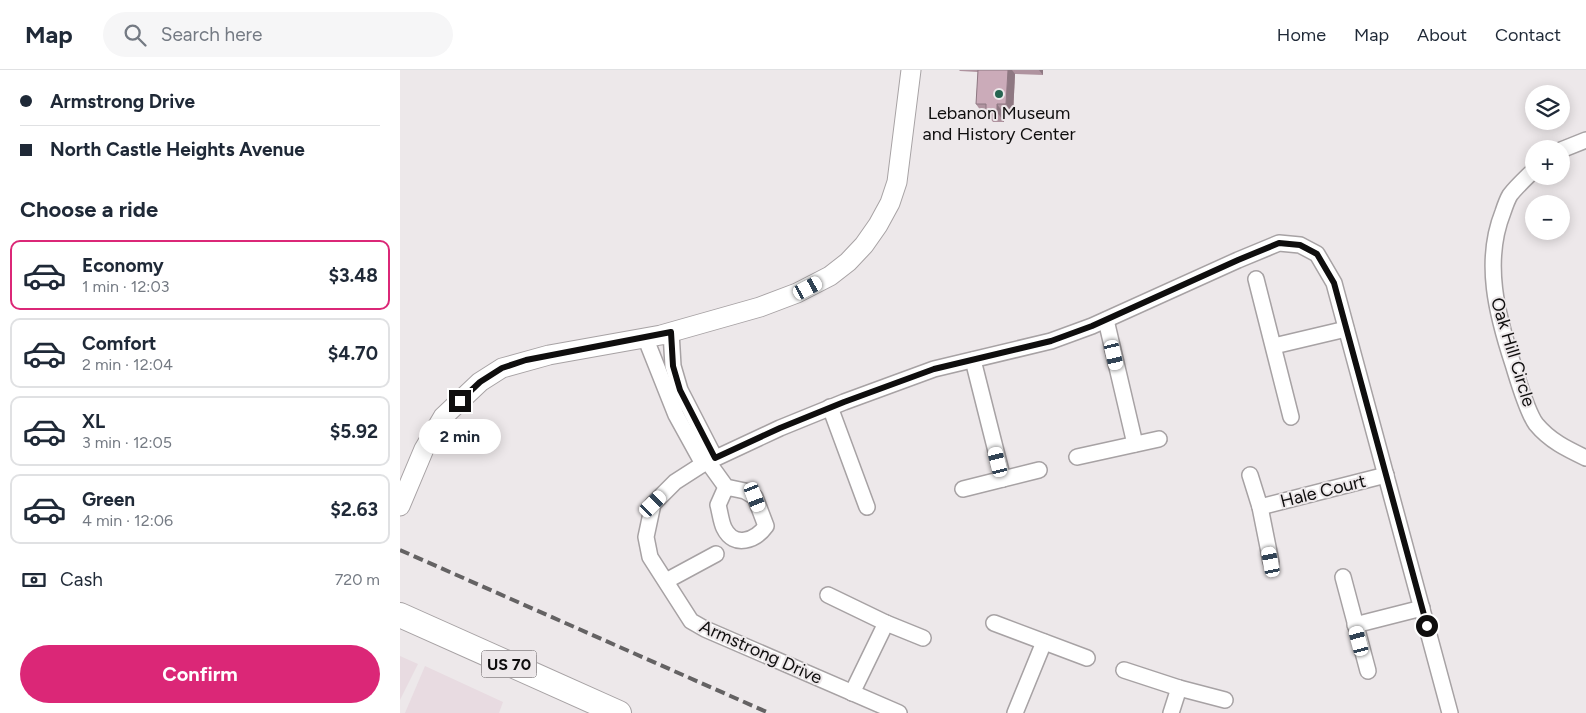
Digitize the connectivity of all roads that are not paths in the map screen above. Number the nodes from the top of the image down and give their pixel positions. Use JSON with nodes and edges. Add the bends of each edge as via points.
{"nodes":[{"id":1,"x":911,"y":70,"type":"edge"},
{"id":2,"x":1586,"y":140,"type":"edge"},
{"id":3,"x":1570,"y":146,"type":"edge"},
{"id":4,"x":1525,"y":179,"type":"edge"},
{"id":5,"x":1256,"y":279,"type":"dead end"},
{"id":6,"x":1106,"y":320,"type":"junction"},
{"id":7,"x":1346,"y":329,"type":"junction"},
{"id":8,"x":671,"y":332,"type":"junction"},
{"id":9,"x":645,"y":337,"type":"junction"},
{"id":10,"x":1274,"y":346,"type":"junction"},
{"id":11,"x":973,"y":360,"type":"junction"},
{"id":12,"x":830,"y":408,"type":"junction"},
{"id":13,"x":1291,"y":417,"type":"dead end"},
{"id":14,"x":1160,"y":439,"type":"dead end"},
{"id":15,"x":1135,"y":444,"type":"junction"},
{"id":16,"x":1077,"y":457,"type":"dead end"},
{"id":17,"x":1586,"y":458,"type":"edge"},
{"id":18,"x":709,"y":461,"type":"junction"},
{"id":19,"x":1039,"y":470,"type":"dead end"},
{"id":20,"x":1250,"y":474,"type":"dead end"},
{"id":21,"x":1386,"y":475,"type":"junction"},
{"id":22,"x":1003,"y":479,"type":"junction"},
{"id":23,"x":726,"y":487,"type":"dead end"},
{"id":24,"x":963,"y":489,"type":"dead end"},
{"id":25,"x":400,"y":506,"type":"edge"},
{"id":26,"x":867,"y":507,"type":"dead end"},
{"id":27,"x":1260,"y":507,"type":"junction"},
{"id":28,"x":716,"y":554,"type":"dead end"},
{"id":29,"x":1271,"y":562,"type":"dead end"},
{"id":30,"x":1343,"y":578,"type":"dead end"},
{"id":31,"x":666,"y":581,"type":"junction"},
{"id":32,"x":828,"y":595,"type":"dead end"},
{"id":33,"x":1422,"y":608,"type":"junction"},
{"id":34,"x":400,"y":615,"type":"edge"},
{"id":35,"x":886,"y":623,"type":"junction"},
{"id":36,"x":994,"y":623,"type":"dead end"},
{"id":37,"x":1355,"y":625,"type":"junction"},
{"id":38,"x":923,"y":638,"type":"dead end"},
{"id":39,"x":1044,"y":642,"type":"junction"},
{"id":40,"x":1086,"y":658,"type":"dead end"},
{"id":41,"x":1124,"y":670,"type":"dead end"},
{"id":42,"x":1368,"y":672,"type":"dead end"},
{"id":43,"x":1179,"y":688,"type":"junction"},
{"id":44,"x":852,"y":693,"type":"junction"},
{"id":45,"x":1225,"y":700,"type":"dead end"},
{"id":46,"x":619,"y":713,"type":"edge"},
{"id":47,"x":899,"y":713,"type":"edge"},
{"id":48,"x":1015,"y":713,"type":"edge"},
{"id":49,"x":1170,"y":713,"type":"edge"},
{"id":50,"x":1450,"y":713,"type":"edge"}],
"edges":[{"from":1,"to":8,"type":"street","via":[[897,182],[890,203],[864,245],[830,276],[797,294]]},
{"from":2,"to":3,"type":"street"},
{"from":4,"to":17,"type":"street","name":"Oak Hill Circle","via":[[1509,196],[1500,219],[1492,263],[1493,287],[1507,348],[1535,422],[1548,437]]},
{"from":5,"to":10,"type":"street"},
{"from":6,"to":7,"type":"street","name":"Armstrong Drive","via":[[1279,243],[1300,245],[1317,254],[1334,283]]},
{"from":6,"to":11,"type":"street","name":"Armstrong Drive","via":[[1051,341]]},
{"from":6,"to":15,"type":"street"},
{"from":7,"to":10,"type":"street"},
{"from":7,"to":21,"type":"street","name":"Armstrong Drive"},
{"from":8,"to":9,"type":"street"},
{"from":8,"to":18,"type":"street","via":[[673,366],[680,390]]},
{"from":9,"to":18,"type":"street","via":[[676,415]]},
{"from":9,"to":25,"type":"street","via":[[526,360],[502,368],[480,382],[443,417],[424,449]]},
{"from":10,"to":13,"type":"street"},
{"from":11,"to":12,"type":"street","name":"Armstrong Drive","via":[[934,369]]},
{"from":11,"to":22,"type":"street"},
{"from":12,"to":18,"type":"street","name":"Armstrong Drive"},
{"from":12,"to":26,"type":"street"},
{"from":14,"to":15,"type":"street"},
{"from":15,"to":16,"type":"street"},
{"from":18,"to":23,"type":"street"},
{"from":18,"to":31,"type":"street","name":"Armstrong Drive","via":[[675,482],[653,504],[646,537],[650,557]]},
{"from":19,"to":22,"type":"street"},
{"from":20,"to":27,"type":"street","name":"Hale Court"},
{"from":21,"to":27,"type":"street","name":"Hale Court"},
{"from":21,"to":33,"type":"street","name":"Armstrong Drive"},
{"from":22,"to":24,"type":"street"},
{"from":27,"to":29,"type":"street","name":"Hale Court"},
{"from":28,"to":31,"type":"street"},
{"from":30,"to":37,"type":"street"},
{"from":31,"to":44,"type":"street","name":"Armstrong Drive","via":[[691,621],[704,630]]},
{"from":32,"to":35,"type":"street"},
{"from":33,"to":37,"type":"street"},
{"from":33,"to":50,"type":"street","name":"Armstrong Drive"},
{"from":34,"to":46,"type":"main road","number":"US 70"},
{"from":35,"to":38,"type":"street"},
{"from":35,"to":44,"type":"street"},
{"from":36,"to":39,"type":"street"},
{"from":37,"to":42,"type":"street"},
{"from":39,"to":40,"type":"street"},
{"from":39,"to":48,"type":"street"},
{"from":41,"to":43,"type":"street"},
{"from":43,"to":45,"type":"street"},
{"from":43,"to":49,"type":"street"},
{"from":44,"to":47,"type":"street","name":"Armstrong Drive"}]}
